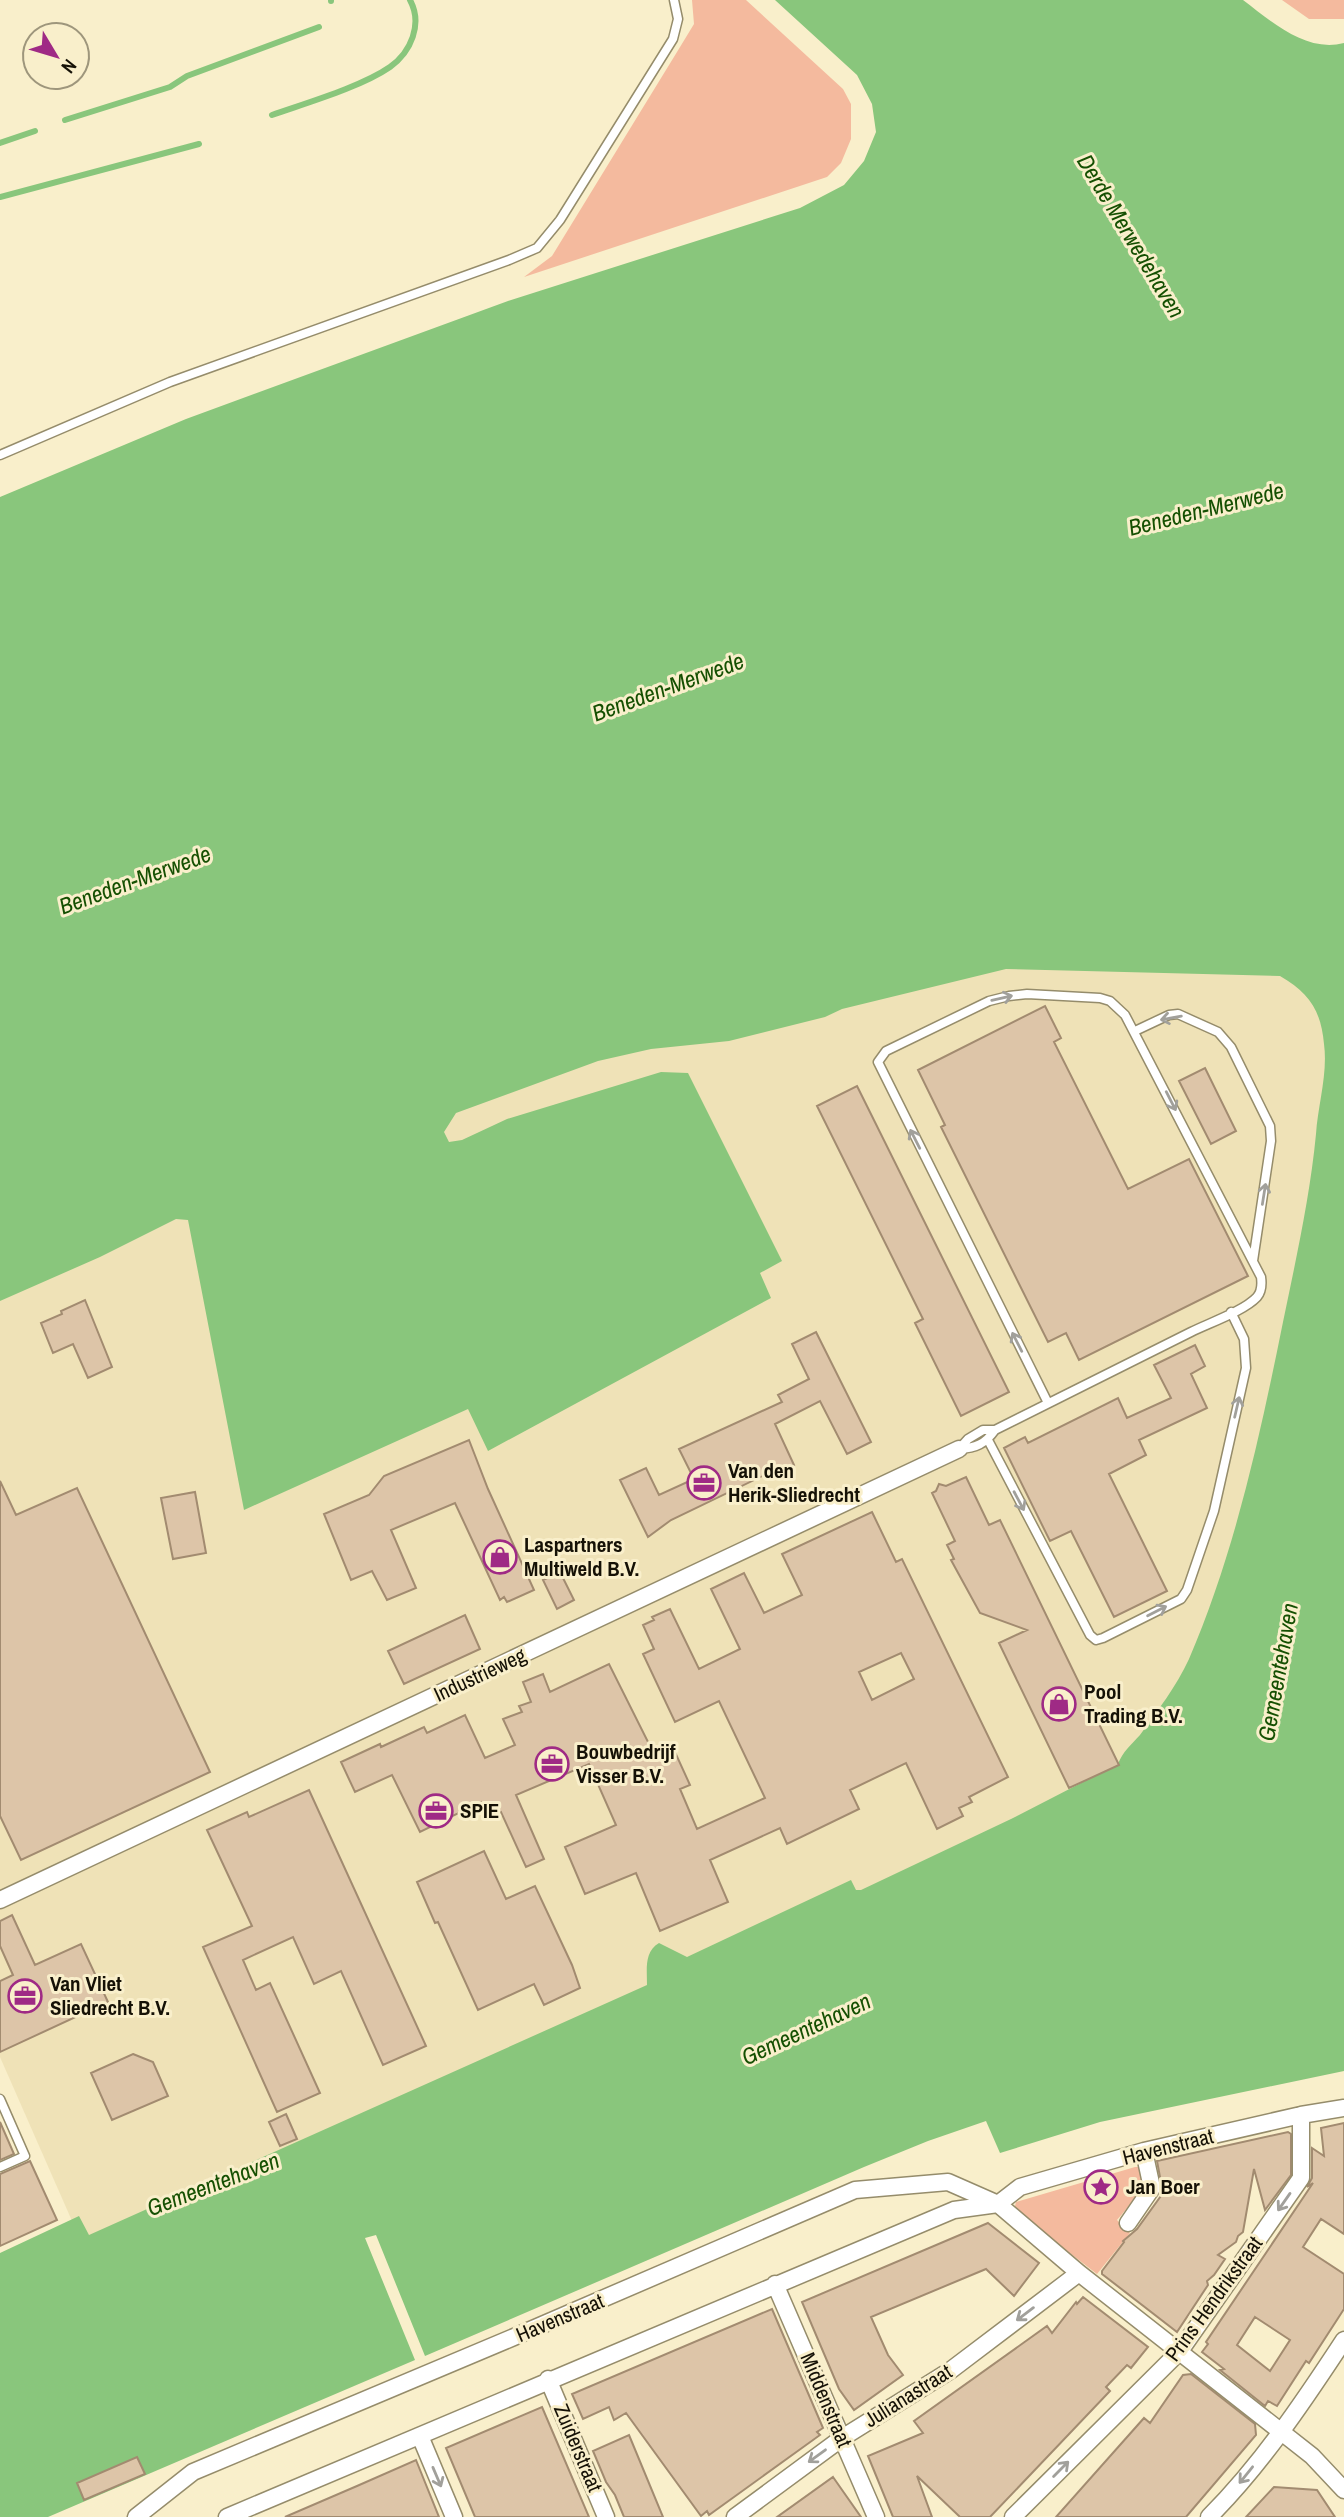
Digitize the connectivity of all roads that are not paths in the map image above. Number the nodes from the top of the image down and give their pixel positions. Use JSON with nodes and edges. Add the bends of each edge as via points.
{"nodes":[{"id":1,"x":674,"y":0,"type":"edge"},
{"id":2,"x":0,"y":455,"type":"edge"},
{"id":3,"x":1135,"y":1031,"type":"junction"},
{"id":4,"x":1253,"y":1261,"type":"junction"},
{"id":5,"x":1231,"y":1312,"type":"junction"},
{"id":6,"x":1048,"y":1404,"type":"junction"},
{"id":7,"x":995,"y":1430,"type":"junction"},
{"id":8,"x":988,"y":1440,"type":"junction"},
{"id":9,"x":959,"y":1449,"type":"junction"},
{"id":10,"x":0,"y":1900,"type":"edge"},
{"id":11,"x":0,"y":2099,"type":"edge"},
{"id":12,"x":1344,"y":2108,"type":"edge"},
{"id":13,"x":1301,"y":2115,"type":"junction"},
{"id":14,"x":1144,"y":2151,"type":"junction"},
{"id":15,"x":0,"y":2167,"type":"edge"},
{"id":16,"x":998,"y":2204,"type":"junction"},
{"id":17,"x":1128,"y":2224,"type":"dead end"},
{"id":18,"x":1079,"y":2273,"type":"junction"},
{"id":19,"x":775,"y":2284,"type":"junction"},
{"id":20,"x":1344,"y":2340,"type":"edge"},
{"id":21,"x":1180,"y":2351,"type":"junction"},
{"id":22,"x":548,"y":2379,"type":"junction"},
{"id":23,"x":1280,"y":2431,"type":"junction"},
{"id":24,"x":420,"y":2436,"type":"junction"},
{"id":25,"x":842,"y":2438,"type":"junction"},
{"id":26,"x":1344,"y":2490,"type":"edge"},
{"id":27,"x":136,"y":2517,"type":"edge"},
{"id":28,"x":227,"y":2517,"type":"edge"},
{"id":29,"x":454,"y":2517,"type":"edge"},
{"id":30,"x":606,"y":2517,"type":"edge"},
{"id":31,"x":735,"y":2517,"type":"edge"},
{"id":32,"x":876,"y":2517,"type":"edge"},
{"id":33,"x":1013,"y":2517,"type":"edge"},
{"id":34,"x":1209,"y":2517,"type":"edge"}],
"edges":[{"from":1,"to":2,"type":"lane","via":[[678,19],[673,39],[560,220],[537,248],[170,382]]},
{"from":3,"to":4,"type":"lane","one_way":true},
{"from":4,"to":3,"type":"lane","one_way":true,"via":[[1272,1141],[1270,1126],[1231,1047],[1218,1032],[1178,1014]]},
{"from":6,"to":3,"type":"lane","one_way":true,"via":[[878,1062],[886,1051],[989,1001],[1009,996],[1100,998],[1118,1007]]},
{"from":4,"to":5,"type":"lane","via":[[1261,1277],[1261,1291]]},
{"from":5,"to":6,"type":"lane"},
{"from":8,"to":5,"type":"lane","one_way":true,"via":[[1096,1640],[1181,1599],[1214,1511],[1246,1368],[1244,1339]]},
{"from":6,"to":7,"type":"lane"},
{"from":7,"to":8,"type":"lane"},
{"from":7,"to":9,"type":"lane","via":[[983,1430]]},
{"from":8,"to":9,"type":"lane"},
{"from":9,"to":10,"type":"street","name":"Industrieweg"},
{"from":11,"to":15,"type":"lane","via":[[25,2156]]},
{"from":12,"to":13,"type":"street","name":"Havenstraat"},
{"from":13,"to":14,"type":"street","name":"Havenstraat"},
{"from":13,"to":21,"type":"street","name":"Prins Hendrikstraat","one_way":true,"via":[[1301,2178]]},
{"from":14,"to":16,"type":"street","name":"Havenstraat","via":[[1020,2187]]},
{"from":14,"to":17,"type":"street","via":[[1152,2189]]},
{"from":16,"to":18,"type":"street"},
{"from":16,"to":19,"type":"street","name":"Havenstraat","via":[[954,2210]]},
{"from":16,"to":27,"type":"street","name":"Havenstraat","via":[[948,2182],[855,2190],[193,2472]]},
{"from":18,"to":21,"type":"street"},
{"from":18,"to":25,"type":"street","name":"Julianastraat","one_way":true,"via":[[951,2370]]},
{"from":19,"to":22,"type":"street","name":"Havenstraat"},
{"from":19,"to":25,"type":"street","name":"Middenstraat"},
{"from":20,"to":23,"type":"street"},
{"from":21,"to":23,"type":"street"},
{"from":33,"to":21,"type":"street","name":"Prins Hendrikstraat","one_way":true},
{"from":22,"to":24,"type":"street","name":"Havenstraat"},
{"from":22,"to":30,"type":"street","name":"Zuiderstraat"},
{"from":23,"to":26,"type":"street"},
{"from":23,"to":34,"type":"street","one_way":true},
{"from":24,"to":28,"type":"street","name":"Havenstraat"},
{"from":24,"to":29,"type":"street","one_way":true},
{"from":25,"to":31,"type":"street","name":"Julianastraat","one_way":true},
{"from":25,"to":32,"type":"street","name":"Middenstraat"}]}
